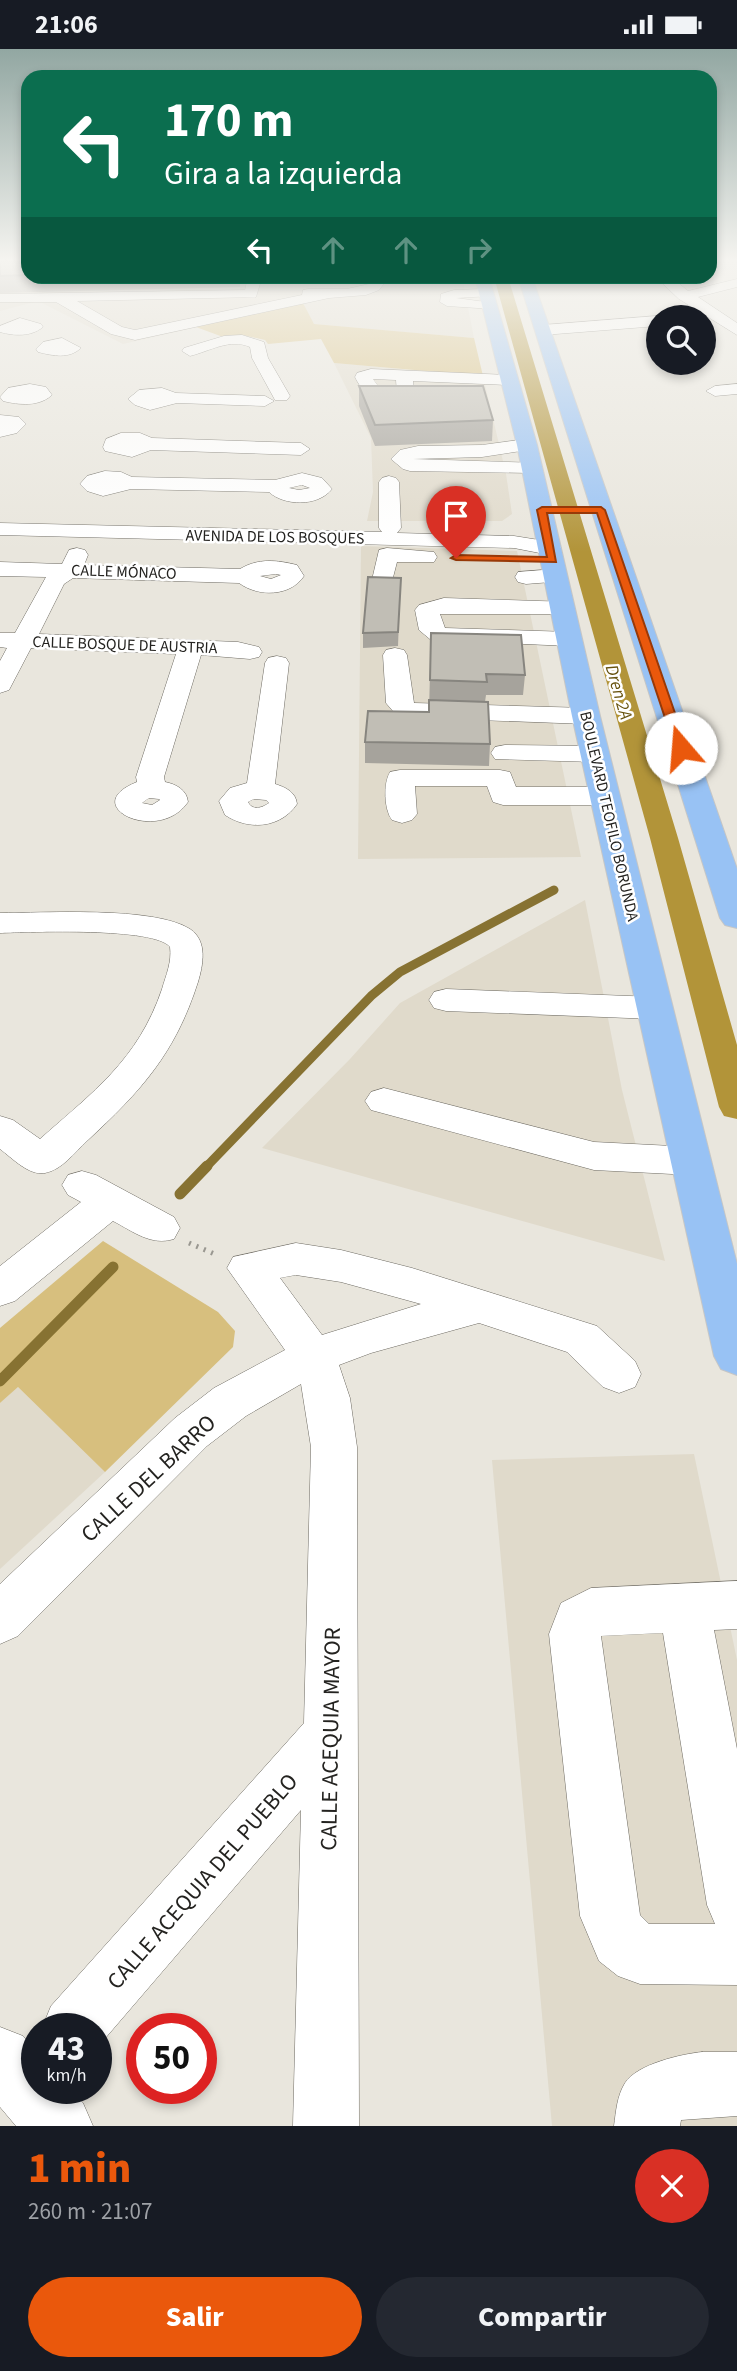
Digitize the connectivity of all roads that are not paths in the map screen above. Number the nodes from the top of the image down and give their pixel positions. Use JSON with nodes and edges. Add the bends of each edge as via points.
{"nodes":[{"id":1,"x":253,"y":358,"type":"edge"},
{"id":2,"x":499,"y":358,"type":"edge"},
{"id":3,"x":544,"y":358,"type":"edge"},
{"id":4,"x":404,"y":376,"type":"junction"},
{"id":5,"x":737,"y":389,"type":"edge"},
{"id":6,"x":715,"y":391,"type":"dead end"},
{"id":7,"x":506,"y":393,"type":"junction"},
{"id":8,"x":12,"y":398,"type":"edge"},
{"id":9,"x":173,"y":398,"type":"dead end"},
{"id":10,"x":287,"y":408,"type":"junction"},
{"id":11,"x":2,"y":424,"type":"edge"},
{"id":12,"x":301,"y":449,"type":"junction"},
{"id":13,"x":529,"y":456,"type":"junction"},
{"id":14,"x":389,"y":482,"type":"dead end"},
{"id":15,"x":296,"y":511,"type":"junction"},
{"id":16,"x":0,"y":518,"type":"edge"},
{"id":17,"x":83,"y":526,"type":"junction"},
{"id":18,"x":0,"y":529,"type":"edge"},
{"id":19,"x":554,"y":538,"type":"junction"},
{"id":20,"x":388,"y":541,"type":"junction"},
{"id":21,"x":435,"y":542,"type":"junction"},
{"id":22,"x":0,"y":569,"type":"edge"},
{"id":23,"x":59,"y":573,"type":"junction"},
{"id":24,"x":247,"y":576,"type":"dead end"},
{"id":25,"x":382,"y":584,"type":"edge"},
{"id":26,"x":562,"y":607,"type":"junction"},
{"id":27,"x":570,"y":639,"type":"junction"},
{"id":28,"x":12,"y":640,"type":"edge"},
{"id":29,"x":191,"y":647,"type":"junction"},
{"id":30,"x":395,"y":655,"type":"dead end"},
{"id":31,"x":0,"y":685,"type":"edge"},
{"id":32,"x":586,"y":716,"type":"junction"},
{"id":33,"x":505,"y":753,"type":"dead end"},
{"id":34,"x":595,"y":754,"type":"junction"},
{"id":35,"x":605,"y":796,"type":"junction"},
{"id":36,"x":402,"y":814,"type":"dead end"},
{"id":37,"x":730,"y":877,"type":"edge"},
{"id":38,"x":737,"y":918,"type":"edge"},
{"id":39,"x":0,"y":923,"type":"edge"},
{"id":40,"x":446,"y":1000,"type":"dead end"},
{"id":41,"x":655,"y":1008,"type":"junction"},
{"id":42,"x":384,"y":1101,"type":"dead end"},
{"id":43,"x":0,"y":1129,"type":"edge"},
{"id":44,"x":692,"y":1161,"type":"junction"},
{"id":45,"x":160,"y":1228,"type":"dead end"},
{"id":46,"x":0,"y":1289,"type":"edge"},
{"id":47,"x":479,"y":1306,"type":"junction"},
{"id":48,"x":737,"y":1356,"type":"edge"},
{"id":49,"x":310,"y":1357,"type":"junction"},
{"id":50,"x":619,"y":1374,"type":"dead end"},
{"id":51,"x":711,"y":1606,"type":"edge"},
{"id":52,"x":0,"y":1619,"type":"edge"},
{"id":53,"x":331,"y":1733,"type":"junction"},
{"id":54,"x":737,"y":1905,"type":"edge"},
{"id":55,"x":737,"y":1955,"type":"edge"},
{"id":56,"x":86,"y":2013,"type":"edge"},
{"id":57,"x":737,"y":2084,"type":"edge"},
{"id":58,"x":326,"y":2126,"type":"edge"},
{"id":59,"x":647,"y":2126,"type":"edge"}],
"edges":[{"from":1,"to":10,"type":"street"},
{"from":2,"to":7,"type":"main road","name":"BOULEVARD TEOFILO BORUNDA"},
{"from":3,"to":19,"type":"main road","name":"BOULEVARD TEOFILO BORUNDA"},
{"from":4,"to":4,"type":"street","via":[[371,374],[363,377],[377,397],[412,399]]},
{"from":4,"to":7,"type":"street"},
{"from":5,"to":6,"type":"street"},
{"from":7,"to":13,"type":"main road","name":"BOULEVARD TEOFILO BORUNDA"},
{"from":8,"to":11,"type":"street"},
{"from":9,"to":10,"type":"street"},
{"from":10,"to":12,"type":"street"},
{"from":12,"to":15,"type":"street","via":[[304,468]]},
{"from":12,"to":15,"type":"street","via":[[148,444],[126,451],[119,480]]},
{"from":13,"to":13,"type":"street","via":[[418,452],[401,459],[410,465]]},
{"from":13,"to":19,"type":"main road","name":"BOULEVARD TEOFILO BORUNDA"},
{"from":14,"to":20,"type":"street"},
{"from":15,"to":17,"type":"street","name":"AVENIDA DE LOS BOSQUES"},
{"from":15,"to":20,"type":"street","name":"AVENIDA DE LOS BOSQUES"},
{"from":16,"to":17,"type":"street","name":"AVENIDA DE LOS BOSQUES"},
{"from":17,"to":18,"type":"street","name":"AVENIDA DE LOS BOSQUES"},
{"from":17,"to":23,"type":"street"},
{"from":19,"to":21,"type":"street"},
{"from":19,"to":21,"type":"street","via":[[507,532]]},
{"from":19,"to":26,"type":"main road","name":"BOULEVARD TEOFILO BORUNDA"},
{"from":19,"to":37,"type":"main road","name":"BOULEVARD TEOFILO BORUNDA","via":[[626,579]]},
{"from":20,"to":21,"type":"street","name":"AVENIDA DE LOS BOSQUES"},
{"from":20,"to":25,"type":"street"},
{"from":22,"to":23,"type":"street","name":"CALLE MÓNACO"},
{"from":23,"to":24,"type":"street","name":"CALLE MÓNACO"},
{"from":23,"to":28,"type":"street"},
{"from":26,"to":27,"type":"main road","name":"BOULEVARD TEOFILO BORUNDA"},
{"from":26,"to":27,"type":"street","via":[[444,605],[427,610],[431,631],[440,635]]},
{"from":27,"to":32,"type":"main road","name":"BOULEVARD TEOFILO BORUNDA"},
{"from":28,"to":29,"type":"street","name":"CALLE BOSQUE DE AUSTRIA"},
{"from":28,"to":31,"type":"street"},
{"from":29,"to":29,"type":"street","name":"CALLE BOSQUE DE AUSTRIA","via":[[250,652],[255,660],[289,653],[260,790],[280,796],[281,809],[253,817],[193,801],[150,777]]},
{"from":30,"to":32,"type":"street","via":[[398,703],[407,711]]},
{"from":32,"to":34,"type":"main road","name":"BOULEVARD TEOFILO BORUNDA"},
{"from":33,"to":34,"type":"street"},
{"from":34,"to":35,"type":"main road","name":"BOULEVARD TEOFILO BORUNDA"},
{"from":35,"to":36,"type":"street","via":[[503,796],[500,778],[400,778]]},
{"from":35,"to":41,"type":"main road","name":"BOULEVARD TEOFILO BORUNDA"},
{"from":37,"to":38,"type":"main road","name":"BOULEVARD TEOFILO BORUNDA"},
{"from":39,"to":43,"type":"street","via":[[164,930],[181,937],[188,953],[159,1038],[131,1075],[42,1160]]},
{"from":40,"to":41,"type":"lane"},
{"from":41,"to":44,"type":"main road","name":"BOULEVARD TEOFILO BORUNDA"},
{"from":42,"to":44,"type":"street","via":[[594,1156]]},
{"from":44,"to":48,"type":"main road","name":"BOULEVARD TEOFILO BORUNDA"},
{"from":45,"to":46,"type":"street","via":[[96,1193]]},
{"from":47,"to":49,"type":"street","name":"CALLE DEL BARRO"},
{"from":47,"to":49,"type":"street","name":"CALLE ACEQUIA MAYOR","via":[[318,1262],[296,1259],[248,1268]]},
{"from":47,"to":50,"type":"street","via":[[582,1339]]},
{"from":49,"to":52,"type":"street","name":"CALLE DEL BARRO","via":[[230,1402],[191,1432]]},
{"from":49,"to":53,"type":"street","name":"CALLE ACEQUIA MAYOR","via":[[330,1407],[334,1447]]},
{"from":51,"to":54,"type":"street"},
{"from":51,"to":55,"type":"street","via":[[591,1612],[579,1620],[575,1635],[610,1916],[620,1940],[640,1954]]},
{"from":53,"to":56,"type":"street","name":"CALLE ACEQUIA DEL PUEBLO"},
{"from":53,"to":58,"type":"street","name":"CALLE ACEQUIA MAYOR"},
{"from":57,"to":59,"type":"street","via":[[669,2090],[649,2104]]}]}
